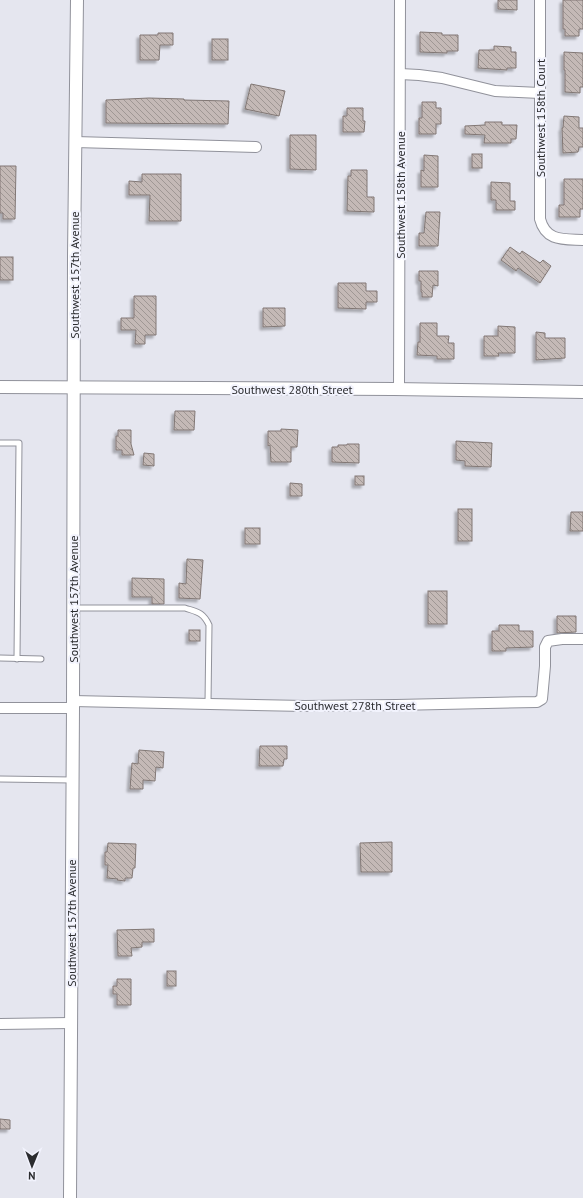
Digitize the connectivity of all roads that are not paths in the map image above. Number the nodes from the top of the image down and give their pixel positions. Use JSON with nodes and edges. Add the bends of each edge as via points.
{"nodes":[{"id":1,"x":77,"y":0,"type":"edge"},
{"id":2,"x":400,"y":0,"type":"edge"},
{"id":3,"x":540,"y":0,"type":"edge"},
{"id":4,"x":400,"y":74,"type":"junction"},
{"id":5,"x":540,"y":93,"type":"junction"},
{"id":6,"x":75,"y":142,"type":"junction"},
{"id":7,"x":256,"y":147,"type":"dead end"},
{"id":8,"x":583,"y":240,"type":"edge"},
{"id":9,"x":0,"y":388,"type":"edge"},
{"id":10,"x":74,"y":388,"type":"junction"},
{"id":11,"x":400,"y":390,"type":"junction"},
{"id":12,"x":583,"y":392,"type":"edge"},
{"id":13,"x":0,"y":443,"type":"edge"},
{"id":14,"x":73,"y":608,"type":"junction"},
{"id":15,"x":583,"y":639,"type":"edge"},
{"id":16,"x":0,"y":658,"type":"edge"},
{"id":17,"x":17,"y":659,"type":"junction"},
{"id":18,"x":41,"y":659,"type":"dead end"},
{"id":19,"x":208,"y":703,"type":"junction"},
{"id":20,"x":73,"y":705,"type":"junction"},
{"id":21,"x":0,"y":708,"type":"edge"},
{"id":22,"x":0,"y":779,"type":"edge"},
{"id":23,"x":72,"y":780,"type":"junction"},
{"id":24,"x":70,"y":1023,"type":"junction"},
{"id":25,"x":0,"y":1024,"type":"edge"},
{"id":26,"x":70,"y":1198,"type":"edge"}],
"edges":[{"from":1,"to":6,"type":"street","name":"Southwest 157th Avenue"},
{"from":2,"to":4,"type":"street","name":"Southwest 158th Avenue"},
{"from":3,"to":5,"type":"street","name":"Southwest 158th Court"},
{"from":4,"to":5,"type":"street","via":[[436,77],[495,91]]},
{"from":4,"to":11,"type":"street","name":"Southwest 158th Avenue"},
{"from":5,"to":8,"type":"street","name":"Southwest 158th Court","via":[[542,226],[547,234],[562,239]]},
{"from":6,"to":7,"type":"street"},
{"from":6,"to":10,"type":"street","name":"Southwest 157th Avenue"},
{"from":9,"to":10,"type":"street","name":"Southwest 280th Street"},
{"from":10,"to":11,"type":"street","name":"Southwest 280th Street"},
{"from":10,"to":14,"type":"street","name":"Southwest 157th Avenue"},
{"from":11,"to":12,"type":"street","name":"Southwest 280th Street"},
{"from":13,"to":17,"type":"lane","via":[[19,443]]},
{"from":14,"to":19,"type":"lane","via":[[184,608],[205,616],[209,624]]},
{"from":14,"to":20,"type":"street","name":"Southwest 157th Avenue"},
{"from":15,"to":19,"type":"street","name":"Southwest 278th Street","via":[[548,641],[545,647],[542,699],[537,702],[321,706]]},
{"from":16,"to":17,"type":"lane"},
{"from":17,"to":18,"type":"lane"},
{"from":19,"to":20,"type":"street","name":"Southwest 278th Street"},
{"from":20,"to":21,"type":"street","name":"Southwest 278th Street"},
{"from":20,"to":23,"type":"street","name":"Southwest 157th Avenue"},
{"from":22,"to":23,"type":"lane"},
{"from":23,"to":24,"type":"street","name":"Southwest 157th Avenue"},
{"from":24,"to":25,"type":"street"},
{"from":24,"to":26,"type":"street","name":"Southwest 157th Avenue"}]}
